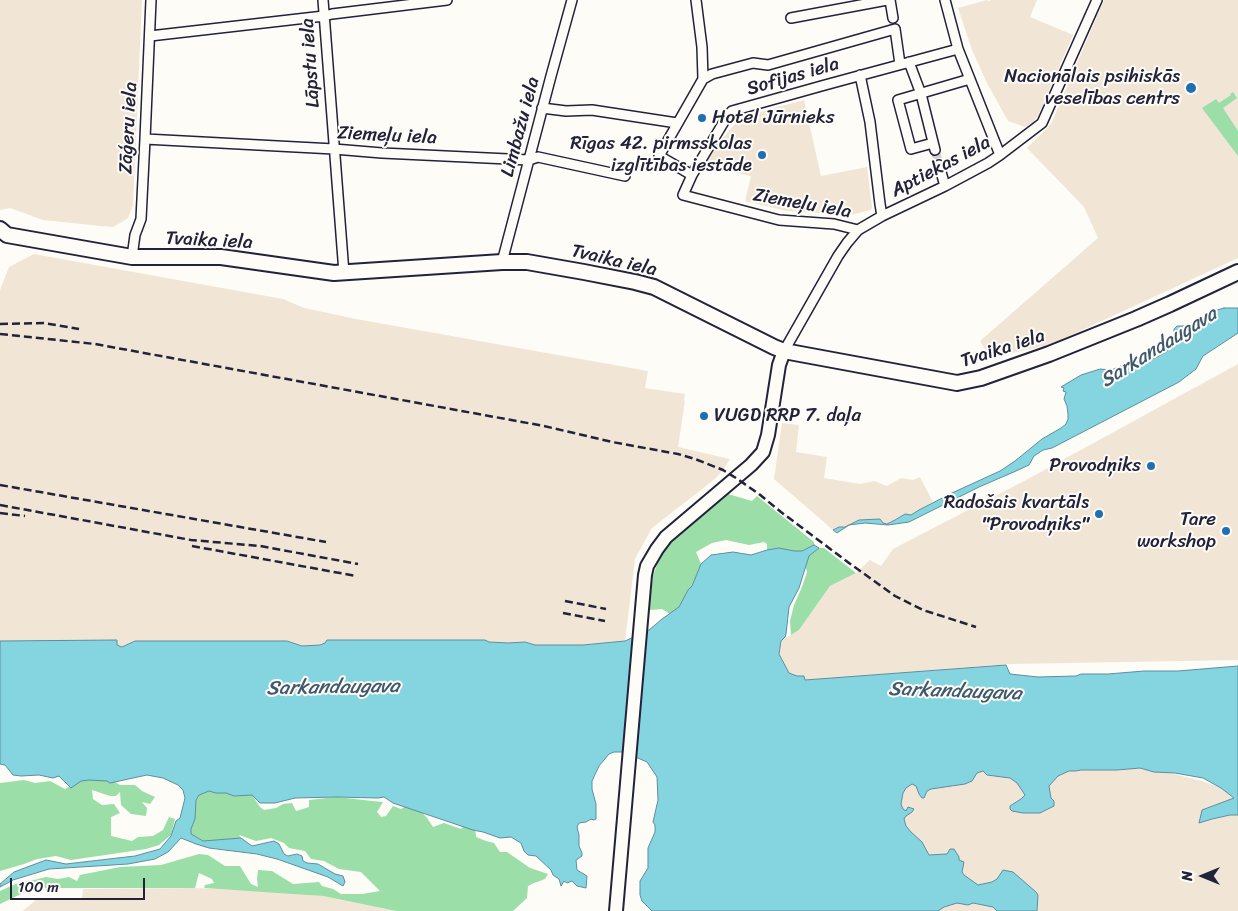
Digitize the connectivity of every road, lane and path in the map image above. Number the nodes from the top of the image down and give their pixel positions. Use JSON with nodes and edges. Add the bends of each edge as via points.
{"nodes":[{"id":1,"x":151,"y":0,"type":"edge"},
{"id":2,"x":323,"y":0,"type":"edge"},
{"id":3,"x":447,"y":0,"type":"edge"},
{"id":4,"x":572,"y":0,"type":"edge"},
{"id":5,"x":696,"y":0,"type":"edge"},
{"id":6,"x":889,"y":0,"type":"edge"},
{"id":7,"x":945,"y":0,"type":"edge"},
{"id":8,"x":1096,"y":0,"type":"edge"},
{"id":9,"x":324,"y":16,"type":"junction"},
{"id":10,"x":791,"y":18,"type":"dead end"},
{"id":11,"x":893,"y":18,"type":"dead end"},
{"id":12,"x":150,"y":36,"type":"junction"},
{"id":13,"x":958,"y":48,"type":"junction"},
{"id":14,"x":904,"y":63,"type":"junction"},
{"id":15,"x":860,"y":75,"type":"junction"},
{"id":16,"x":704,"y":79,"type":"junction"},
{"id":17,"x":970,"y":79,"type":"junction"},
{"id":18,"x":921,"y":94,"type":"junction"},
{"id":19,"x":542,"y":108,"type":"junction"},
{"id":20,"x":677,"y":123,"type":"junction"},
{"id":21,"x":146,"y":139,"type":"junction"},
{"id":22,"x":334,"y":149,"type":"junction"},
{"id":23,"x":1000,"y":155,"type":"junction"},
{"id":24,"x":529,"y":160,"type":"junction"},
{"id":25,"x":939,"y":165,"type":"tunnel mouth"},
{"id":26,"x":692,"y":175,"type":"junction"},
{"id":27,"x":625,"y":176,"type":"dead end"},
{"id":28,"x":946,"y":186,"type":"junction"},
{"id":29,"x":683,"y":195,"type":"joint"},
{"id":30,"x":882,"y":216,"type":"junction"},
{"id":31,"x":858,"y":230,"type":"junction"},
{"id":32,"x":2,"y":235,"type":"edge"},
{"id":33,"x":132,"y":257,"type":"junction"},
{"id":34,"x":502,"y":262,"type":"junction"},
{"id":35,"x":1238,"y":272,"type":"edge"},
{"id":36,"x":344,"y":273,"type":"junction"},
{"id":37,"x":784,"y":350,"type":"junction"},
{"id":38,"x":616,"y":911,"type":"edge"}],
"edges":[{"from":1,"to":12,"type":"street","name":"Zāģeru iela"},
{"from":2,"to":9,"type":"street","name":"Lāpstu iela"},
{"from":3,"to":9,"type":"street"},
{"from":4,"to":19,"type":"street","name":"Limbažu iela"},
{"from":5,"to":16,"type":"street"},
{"from":6,"to":10,"type":"street"},
{"from":6,"to":11,"type":"street"},
{"from":7,"to":13,"type":"street"},
{"from":8,"to":23,"type":"street","name":"Aptiekas iela","via":[[1042,123]]},
{"from":9,"to":12,"type":"street"},
{"from":9,"to":22,"type":"street","name":"Lāpstu iela"},
{"from":12,"to":21,"type":"street","name":"Zāģeru iela"},
{"from":13,"to":14,"type":"street","name":"Sofijas iela"},
{"from":13,"to":17,"type":"street"},
{"from":14,"to":15,"type":"street","name":"Sofijas iela"},
{"from":14,"to":16,"type":"street","via":[[895,28],[768,65],[753,63]]},
{"from":14,"to":18,"type":"street"},
{"from":15,"to":26,"type":"street","name":"Sofijas iela","via":[[732,112]]},
{"from":15,"to":30,"type":"street","via":[[870,122]]},
{"from":16,"to":20,"type":"street"},
{"from":17,"to":18,"type":"street"},
{"from":17,"to":23,"type":"street"},
{"from":18,"to":18,"type":"street","via":[[934,146],[911,149],[898,100]]},
{"from":19,"to":20,"type":"street","via":[[592,110]]},
{"from":19,"to":24,"type":"street","name":"Limbažu iela"},
{"from":20,"to":26,"type":"street","via":[[659,156]]},
{"from":21,"to":22,"type":"street","name":"Ziemeļu iela"},
{"from":21,"to":33,"type":"street","name":"Zāģeru iela","via":[[140,220]]},
{"from":22,"to":24,"type":"street","name":"Ziemeļu iela"},
{"from":22,"to":36,"type":"street","name":"Lāpstu iela"},
{"from":23,"to":28,"type":"street","name":"Aptiekas iela"},
{"from":24,"to":27,"type":"street","name":"Ziemeļu iela","via":[[538,157]]},
{"from":24,"to":34,"type":"street","name":"Limbažu iela"},
{"from":25,"to":28,"type":"street"},
{"from":26,"to":29,"type":"street","name":"Sofijas iela"},
{"from":28,"to":30,"type":"street","name":"Aptiekas iela"},
{"from":29,"to":31,"type":"street","name":"Ziemeļu iela","via":[[779,220],[834,224]]},
{"from":30,"to":31,"type":"street","name":"Aptiekas iela"},
{"from":31,"to":37,"type":"street","name":"Aptiekas iela","via":[[846,243]]},
{"from":32,"to":33,"type":"main road","name":"Tvaika iela"},
{"from":33,"to":36,"type":"main road","name":"Tvaika iela","via":[[221,257]]},
{"from":34,"to":36,"type":"main road","name":"Tvaika iela"},
{"from":34,"to":37,"type":"main road","name":"Tvaika iela","via":[[528,262],[654,287]]},
{"from":35,"to":37,"type":"main road","name":"Tvaika iela","via":[[1136,319],[1014,367],[966,382],[946,382]]},
{"from":37,"to":38,"type":"street","via":[[763,452],[666,537],[647,566]]}]}
